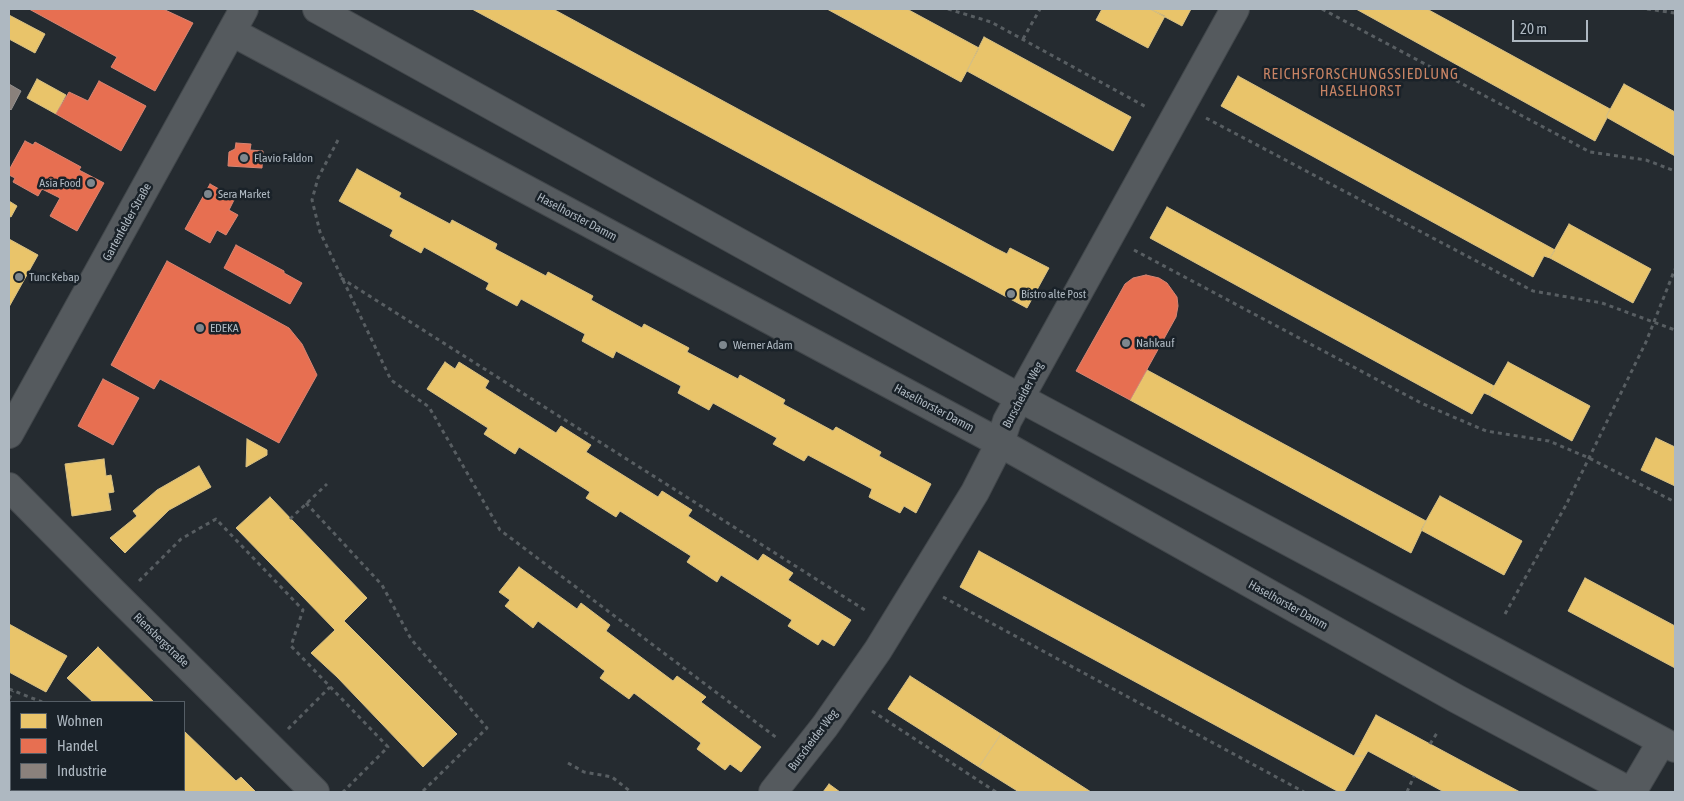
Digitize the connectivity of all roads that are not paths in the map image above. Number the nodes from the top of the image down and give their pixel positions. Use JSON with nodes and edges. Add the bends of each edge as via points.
{"nodes":[{"id":1,"x":317,"y":9,"type":"edge"},
{"id":2,"x":1235,"y":9,"type":"edge"},
{"id":3,"x":237,"y":16,"type":"edge"},
{"id":4,"x":1020,"y":398,"type":"junction"},
{"id":5,"x":9,"y":434,"type":"edge"},
{"id":6,"x":1000,"y":443,"type":"junction"},
{"id":7,"x":9,"y":487,"type":"edge"},
{"id":8,"x":1669,"y":745,"type":"edge"},
{"id":9,"x":315,"y":792,"type":"edge"},
{"id":10,"x":773,"y":792,"type":"edge"},
{"id":11,"x":1632,"y":792,"type":"edge"}],
"edges":[{"from":1,"to":4,"type":"street","name":"Haselhorster Damm"},
{"from":2,"to":4,"type":"street","name":"Burscheider Weg"},
{"from":3,"to":5,"type":"street","name":"Gartenfelder Straße"},
{"from":3,"to":6,"type":"street","name":"Haselhorster Damm"},
{"from":4,"to":6,"type":"street","name":"Burscheider Weg","via":[[1007,421]]},
{"from":4,"to":8,"type":"street","name":"Haselhorster Damm"},
{"from":6,"to":10,"type":"street","name":"Burscheider Weg","via":[[975,492],[894,626],[825,726]]},
{"from":6,"to":11,"type":"street","name":"Haselhorster Damm","via":[[1457,699]]},
{"from":7,"to":9,"type":"street","name":"Riensbergstraße"},
{"from":8,"to":11,"type":"street","name":"Haselhorster Damm"}]}
